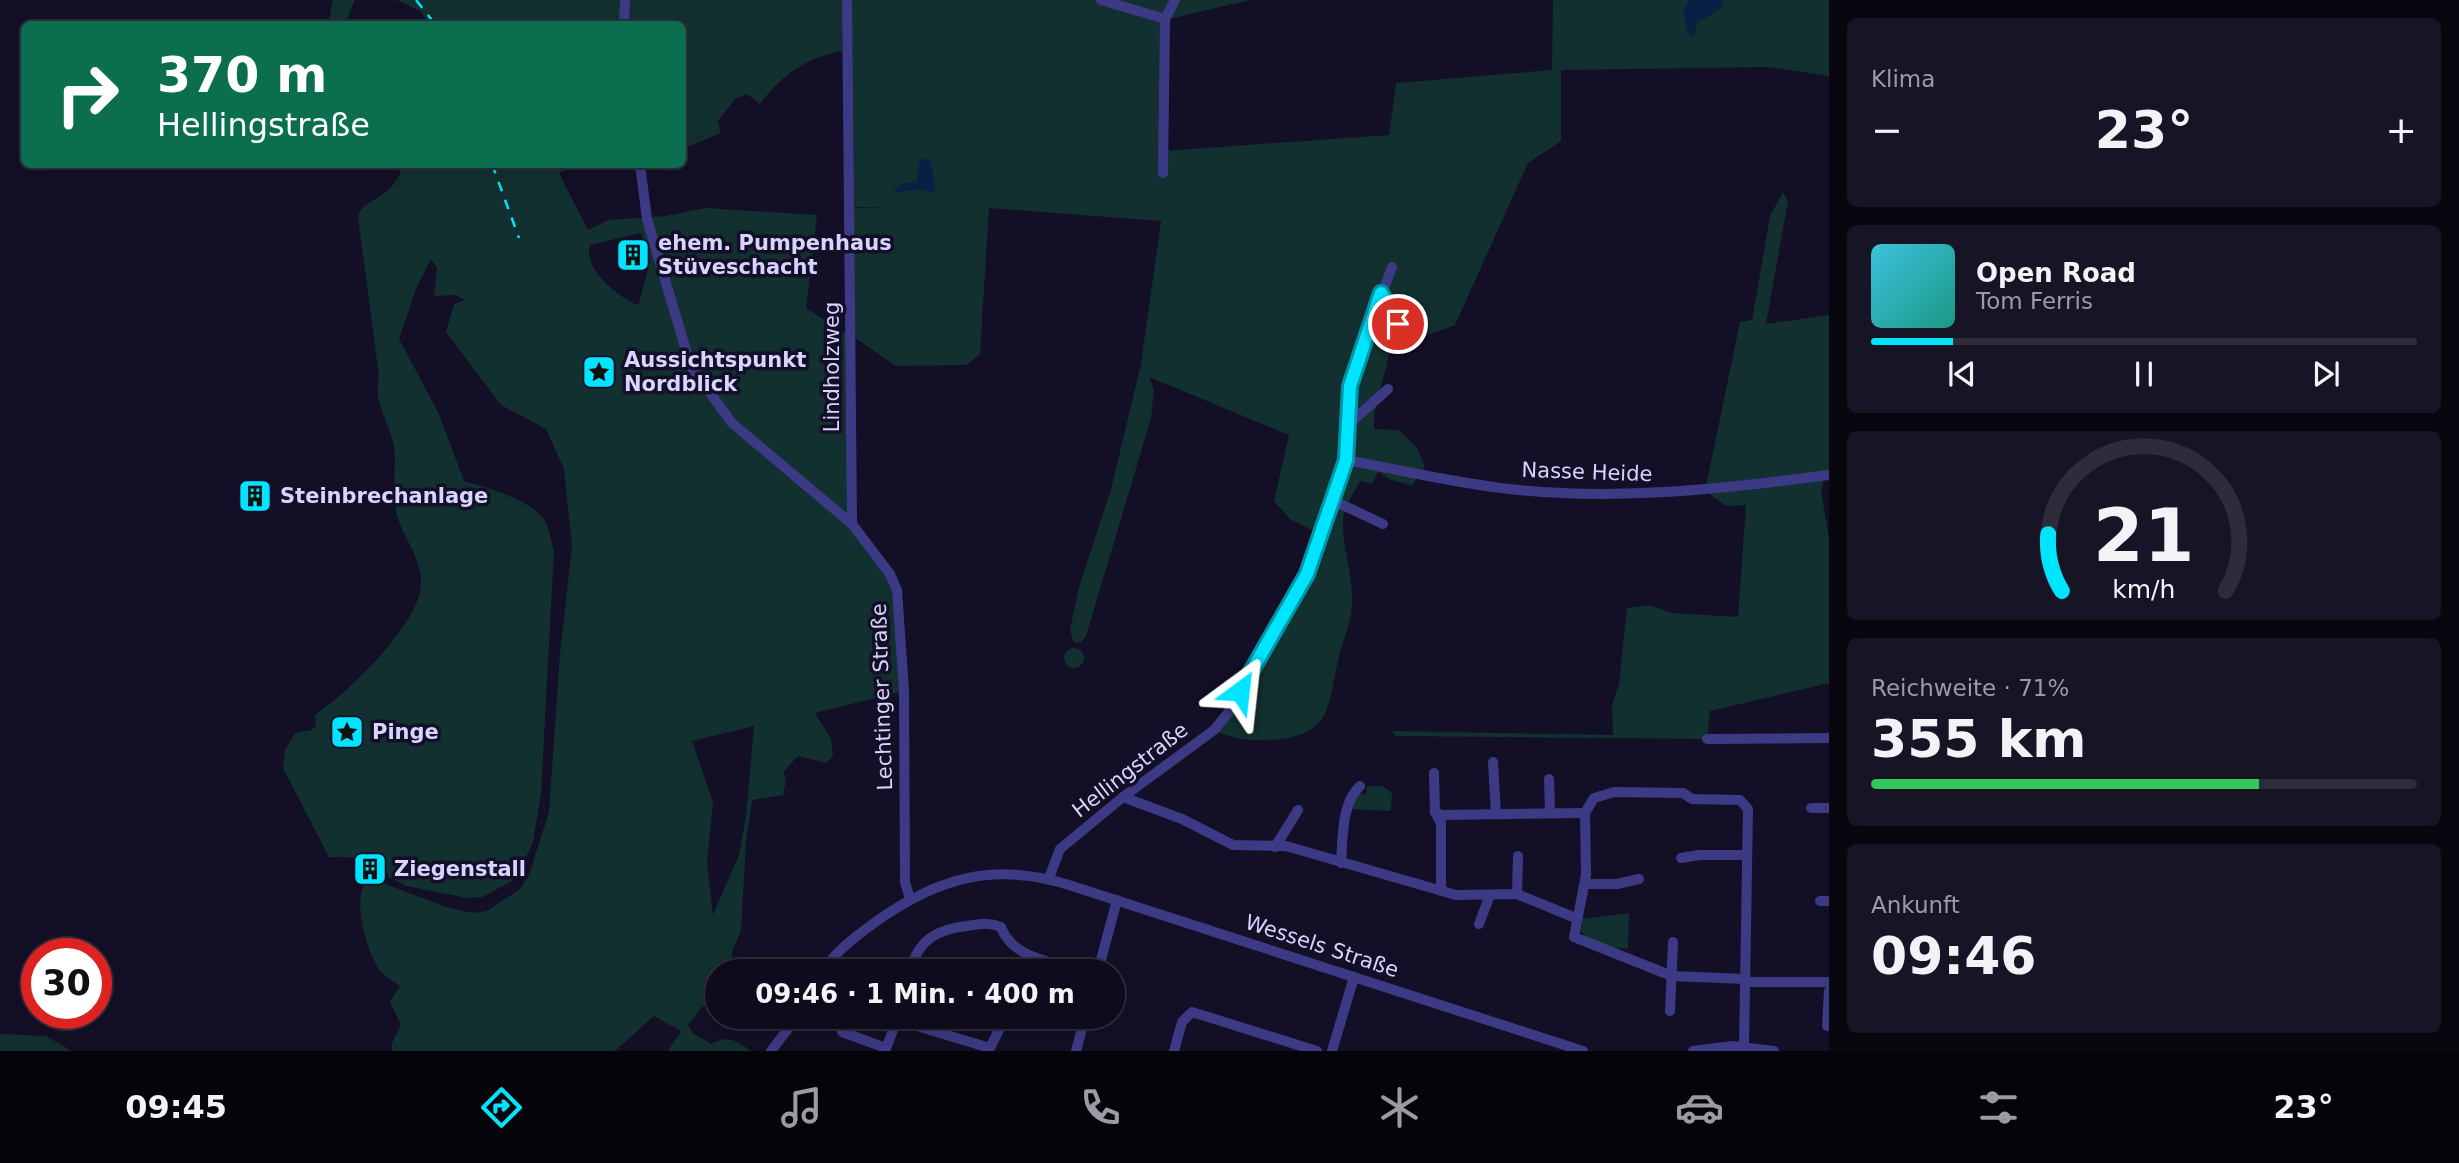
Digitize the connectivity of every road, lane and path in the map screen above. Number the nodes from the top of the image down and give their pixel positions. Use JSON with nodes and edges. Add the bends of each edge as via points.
{"nodes":[{"id":1,"x":625,"y":0,"type":"edge"},
{"id":2,"x":847,"y":0,"type":"edge"},
{"id":3,"x":1101,"y":0,"type":"edge"},
{"id":4,"x":1175,"y":0,"type":"edge"},
{"id":5,"x":1165,"y":19,"type":"junction"},
{"id":6,"x":624,"y":21,"type":"edge"},
{"id":7,"x":641,"y":168,"type":"edge"},
{"id":8,"x":1163,"y":173,"type":"dead end"},
{"id":9,"x":1392,"y":267,"type":"dead end"},
{"id":10,"x":1381,"y":293,"type":"junction"},
{"id":11,"x":1398,"y":324,"type":"dead end"},
{"id":12,"x":1388,"y":389,"type":"dead end"},
{"id":13,"x":1349,"y":424,"type":"junction"},
{"id":14,"x":1346,"y":460,"type":"junction"},
{"id":15,"x":1829,"y":475,"type":"edge"},
{"id":16,"x":1332,"y":500,"type":"junction"},
{"id":17,"x":852,"y":524,"type":"junction"},
{"id":18,"x":1382,"y":524,"type":"dead end"},
{"id":19,"x":1829,"y":738,"type":"edge"},
{"id":20,"x":1707,"y":739,"type":"dead end"},
{"id":21,"x":1493,"y":762,"type":"dead end"},
{"id":22,"x":1434,"y":773,"type":"dead end"},
{"id":23,"x":1549,"y":779,"type":"dead end"},
{"id":24,"x":1360,"y":786,"type":"dead end"},
{"id":25,"x":1123,"y":797,"type":"junction"},
{"id":26,"x":1811,"y":808,"type":"dead end"},
{"id":27,"x":1829,"y":808,"type":"edge"},
{"id":28,"x":1298,"y":810,"type":"dead end"},
{"id":29,"x":1435,"y":812,"type":"junction"},
{"id":30,"x":1549,"y":813,"type":"junction"},
{"id":31,"x":1586,"y":813,"type":"junction"},
{"id":32,"x":1496,"y":814,"type":"junction"},
{"id":33,"x":1275,"y":847,"type":"junction"},
{"id":34,"x":1747,"y":855,"type":"junction"},
{"id":35,"x":1518,"y":856,"type":"dead end"},
{"id":36,"x":1681,"y":858,"type":"dead end"},
{"id":37,"x":1341,"y":863,"type":"junction"},
{"id":38,"x":1049,"y":878,"type":"junction"},
{"id":39,"x":1639,"y":879,"type":"dead end"},
{"id":40,"x":1586,"y":884,"type":"junction"},
{"id":41,"x":1441,"y":891,"type":"junction"},
{"id":42,"x":1517,"y":894,"type":"junction"},
{"id":43,"x":1489,"y":895,"type":"junction"},
{"id":44,"x":910,"y":899,"type":"junction"},
{"id":45,"x":1117,"y":900,"type":"junction"},
{"id":46,"x":1577,"y":921,"type":"junction"},
{"id":47,"x":1479,"y":924,"type":"dead end"},
{"id":48,"x":1673,"y":942,"type":"dead end"},
{"id":49,"x":833,"y":959,"type":"edge"},
{"id":50,"x":915,"y":959,"type":"edge"},
{"id":51,"x":1041,"y":959,"type":"edge"},
{"id":52,"x":1101,"y":959,"type":"edge"},
{"id":53,"x":1672,"y":976,"type":"junction"},
{"id":54,"x":1354,"y":977,"type":"junction"},
{"id":55,"x":1745,"y":980,"type":"junction"},
{"id":56,"x":1829,"y":982,"type":"edge"},
{"id":57,"x":1829,"y":991,"type":"edge"},
{"id":58,"x":1670,"y":1011,"type":"dead end"},
{"id":59,"x":1827,"y":1026,"type":"edge"},
{"id":60,"x":788,"y":1029,"type":"edge"},
{"id":61,"x":893,"y":1029,"type":"edge"},
{"id":62,"x":931,"y":1029,"type":"edge"},
{"id":63,"x":1082,"y":1029,"type":"edge"},
{"id":64,"x":999,"y":1030,"type":"dead end"},
{"id":65,"x":842,"y":1032,"type":"dead end"},
{"id":66,"x":1744,"y":1046,"type":"junction"},
{"id":67,"x":885,"y":1049,"type":"edge"},
{"id":68,"x":1312,"y":1050,"type":"edge"},
{"id":69,"x":1576,"y":1050,"type":"edge"},
{"id":70,"x":771,"y":1051,"type":"edge"},
{"id":71,"x":1076,"y":1051,"type":"edge"},
{"id":72,"x":1174,"y":1051,"type":"edge"},
{"id":73,"x":1332,"y":1051,"type":"edge"},
{"id":74,"x":1693,"y":1051,"type":"edge"},
{"id":75,"x":1774,"y":1051,"type":"edge"}],
"edges":[{"from":1,"to":6,"type":"street"},
{"from":2,"to":17,"type":"street","name":"Lindholzweg"},
{"from":3,"to":5,"type":"street"},
{"from":4,"to":5,"type":"street"},
{"from":5,"to":8,"type":"street"},
{"from":7,"to":17,"type":"street","name":"Lechtinger Straße","via":[[647,219],[691,367],[732,423]]},
{"from":9,"to":10,"type":"street","name":"Hellingstraße"},
{"from":10,"to":11,"type":"street"},
{"from":10,"to":13,"type":"street","name":"Hellingstraße","via":[[1350,386]]},
{"from":12,"to":13,"type":"street"},
{"from":13,"to":14,"type":"street","name":"Hellingstraße"},
{"from":14,"to":15,"type":"street","name":"Nasse Heide","via":[[1509,489],[1581,494],[1709,491]]},
{"from":14,"to":16,"type":"street","name":"Hellingstraße"},
{"from":16,"to":18,"type":"street"},
{"from":16,"to":25,"type":"street","name":"Hellingstraße","via":[[1297,594],[1228,713],[1214,730]]},
{"from":17,"to":44,"type":"street","name":"Lechtinger Straße","via":[[890,574],[898,598],[904,691],[905,882]]},
{"from":19,"to":20,"type":"street","via":[[1755,745]]},
{"from":21,"to":32,"type":"street"},
{"from":22,"to":29,"type":"street"},
{"from":23,"to":30,"type":"street"},
{"from":24,"to":37,"type":"street","via":[[1352,793],[1347,809]]},
{"from":25,"to":33,"type":"street","via":[[1233,845]]},
{"from":25,"to":38,"type":"street","name":"Hellingstraße","via":[[1060,849]]},
{"from":26,"to":27,"type":"street"},
{"from":28,"to":33,"type":"street"},
{"from":29,"to":32,"type":"street"},
{"from":29,"to":41,"type":"street","via":[[1441,823]]},
{"from":30,"to":31,"type":"street"},
{"from":30,"to":32,"type":"street"},
{"from":31,"to":34,"type":"street","via":[[1594,798],[1614,792],[1740,800],[1748,809]]},
{"from":31,"to":40,"type":"street"},
{"from":33,"to":37,"type":"street","via":[[1286,846]]},
{"from":34,"to":36,"type":"street"},
{"from":34,"to":55,"type":"street"},
{"from":35,"to":42,"type":"street"},
{"from":37,"to":41,"type":"street"},
{"from":38,"to":44,"type":"street","name":"Wessels Straße","via":[[1004,873],[965,877]]},
{"from":38,"to":45,"type":"street","name":"Wessels Straße"},
{"from":39,"to":40,"type":"street"},
{"from":40,"to":46,"type":"street"},
{"from":41,"to":43,"type":"street"},
{"from":42,"to":43,"type":"street"},
{"from":42,"to":46,"type":"street"},
{"from":43,"to":47,"type":"street"},
{"from":44,"to":49,"type":"street","name":"Wessels Straße"},
{"from":45,"to":52,"type":"street"},
{"from":45,"to":54,"type":"street","name":"Wessels Straße"},
{"from":46,"to":53,"type":"street","via":[[1574,937]]},
{"from":48,"to":53,"type":"street"},
{"from":50,"to":51,"type":"street","via":[[930,935],[991,923],[1001,927],[1007,941],[1022,953]]},
{"from":53,"to":55,"type":"street"},
{"from":53,"to":58,"type":"street"},
{"from":54,"to":69,"type":"street","name":"Wessels Straße"},
{"from":54,"to":73,"type":"street"},
{"from":55,"to":56,"type":"street"},
{"from":55,"to":66,"type":"street"},
{"from":57,"to":59,"type":"street"},
{"from":60,"to":70,"type":"street"},
{"from":61,"to":67,"type":"street"},
{"from":62,"to":64,"type":"street","via":[[989,1048]]},
{"from":63,"to":71,"type":"street"},
{"from":65,"to":67,"type":"street"},
{"from":66,"to":74,"type":"street"},
{"from":66,"to":75,"type":"street"},
{"from":68,"to":72,"type":"street","via":[[1192,1012],[1182,1022]]}]}
